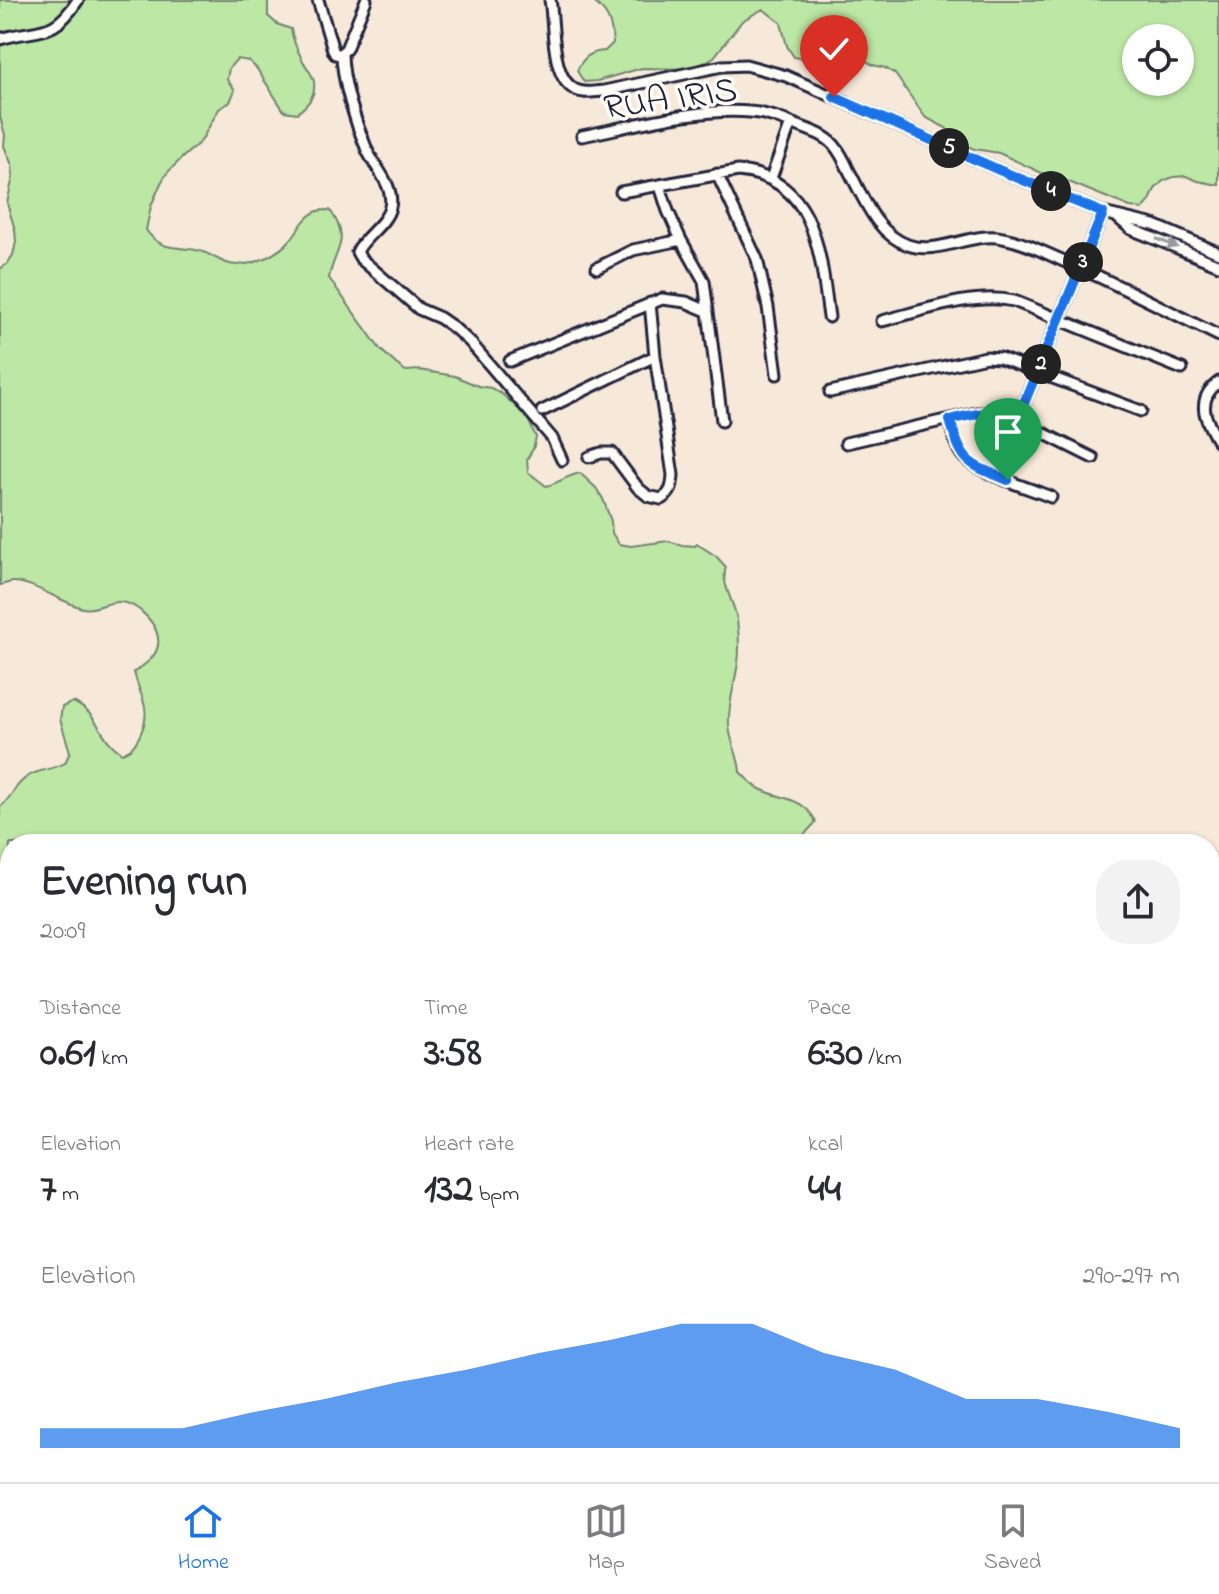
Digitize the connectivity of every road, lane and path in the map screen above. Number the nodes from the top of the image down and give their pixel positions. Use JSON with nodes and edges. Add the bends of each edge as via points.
{"nodes":[{"id":1,"x":78,"y":0,"type":"edge"},
{"id":2,"x":318,"y":0,"type":"edge"},
{"id":3,"x":366,"y":0,"type":"edge"},
{"id":4,"x":550,"y":0,"type":"edge"},
{"id":5,"x":0,"y":39,"type":"edge"},
{"id":6,"x":342,"y":53,"type":"junction"},
{"id":7,"x":791,"y":123,"type":"junction"},
{"id":8,"x":582,"y":136,"type":"dead end"},
{"id":9,"x":717,"y":174,"type":"junction"},
{"id":10,"x":771,"y":178,"type":"junction"},
{"id":11,"x":660,"y":186,"type":"junction"},
{"id":12,"x":621,"y":192,"type":"dead end"},
{"id":13,"x":1103,"y":213,"type":"junction"},
{"id":14,"x":1118,"y":218,"type":"junction"},
{"id":15,"x":681,"y":240,"type":"junction"},
{"id":16,"x":1219,"y":253,"type":"edge"},
{"id":17,"x":1219,"y":265,"type":"edge"},
{"id":18,"x":597,"y":268,"type":"dead end"},
{"id":19,"x":1081,"y":269,"type":"junction"},
{"id":20,"x":650,"y":303,"type":"junction"},
{"id":21,"x":707,"y":311,"type":"junction"},
{"id":22,"x":829,"y":317,"type":"dead end"},
{"id":23,"x":1060,"y":320,"type":"junction"},
{"id":24,"x":882,"y":321,"type":"dead end"},
{"id":25,"x":1219,"y":336,"type":"edge"},
{"id":26,"x":655,"y":356,"type":"junction"},
{"id":27,"x":510,"y":361,"type":"dead end"},
{"id":28,"x":1182,"y":369,"type":"dead end"},
{"id":29,"x":1038,"y":371,"type":"junction"},
{"id":30,"x":777,"y":374,"type":"dead end"},
{"id":31,"x":1219,"y":382,"type":"edge"},
{"id":32,"x":830,"y":392,"type":"dead end"},
{"id":33,"x":542,"y":411,"type":"dead end"},
{"id":34,"x":1141,"y":411,"type":"dead end"},
{"id":35,"x":950,"y":420,"type":"junction"},
{"id":36,"x":1017,"y":420,"type":"junction"},
{"id":37,"x":722,"y":421,"type":"dead end"},
{"id":38,"x":846,"y":443,"type":"dead end"},
{"id":39,"x":1219,"y":443,"type":"edge"},
{"id":40,"x":589,"y":457,"type":"dead end"},
{"id":41,"x":1093,"y":458,"type":"dead end"},
{"id":42,"x":562,"y":460,"type":"dead end"},
{"id":43,"x":1051,"y":497,"type":"dead end"}],
"edges":[{"from":1,"to":5,"type":"street","via":[[50,29]]},
{"from":2,"to":6,"type":"street","via":[[333,50]]},
{"from":3,"to":6,"type":"street"},
{"from":4,"to":13,"type":"street","via":[[557,65],[575,90],[604,91],[722,66],[764,69]]},
{"from":6,"to":42,"type":"street","via":[[367,149],[391,205],[357,252],[419,309],[470,342],[552,438]]},
{"from":7,"to":8,"type":"street","name":"RUA IRIS","via":[[753,112],[702,113]]},
{"from":7,"to":10,"type":"street"},
{"from":7,"to":19,"type":"street","name":"RUA IRIS","via":[[833,144],[870,210],[896,240],[924,248],[998,237]]},
{"from":9,"to":10,"type":"street","via":[[738,171]]},
{"from":9,"to":11,"type":"street"},
{"from":9,"to":30,"type":"street","via":[[757,259]]},
{"from":10,"to":22,"type":"street","via":[[793,196],[814,231]]},
{"from":11,"to":12,"type":"street"},
{"from":11,"to":15,"type":"street"},
{"from":13,"to":14,"type":"street"},
{"from":13,"to":19,"type":"street"},
{"from":14,"to":16,"type":"street","via":[[1154,225]]},
{"from":14,"to":17,"type":"street","one_way":true,"via":[[1131,229]]},
{"from":15,"to":18,"type":"street","via":[[633,250]]},
{"from":15,"to":21,"type":"street","via":[[704,281]]},
{"from":19,"to":23,"type":"street"},
{"from":19,"to":25,"type":"street","name":"RUA IRIS"},
{"from":20,"to":21,"type":"street","via":[[673,299]]},
{"from":20,"to":26,"type":"street"},
{"from":20,"to":27,"type":"street"},
{"from":21,"to":37,"type":"street"},
{"from":23,"to":24,"type":"street","via":[[999,297]]},
{"from":23,"to":28,"type":"street"},
{"from":23,"to":29,"type":"street"},
{"from":26,"to":33,"type":"street"},
{"from":26,"to":40,"type":"street","via":[[673,475],[670,492],[661,499],[648,496],[612,453]]},
{"from":29,"to":32,"type":"street","via":[[986,357]]},
{"from":29,"to":34,"type":"street"},
{"from":29,"to":36,"type":"street"},
{"from":31,"to":39,"type":"street","via":[[1204,401]]},
{"from":35,"to":36,"type":"street","via":[[988,413]]},
{"from":35,"to":38,"type":"street"},
{"from":35,"to":43,"type":"street","via":[[963,456],[973,465]]},
{"from":36,"to":41,"type":"street"}]}
